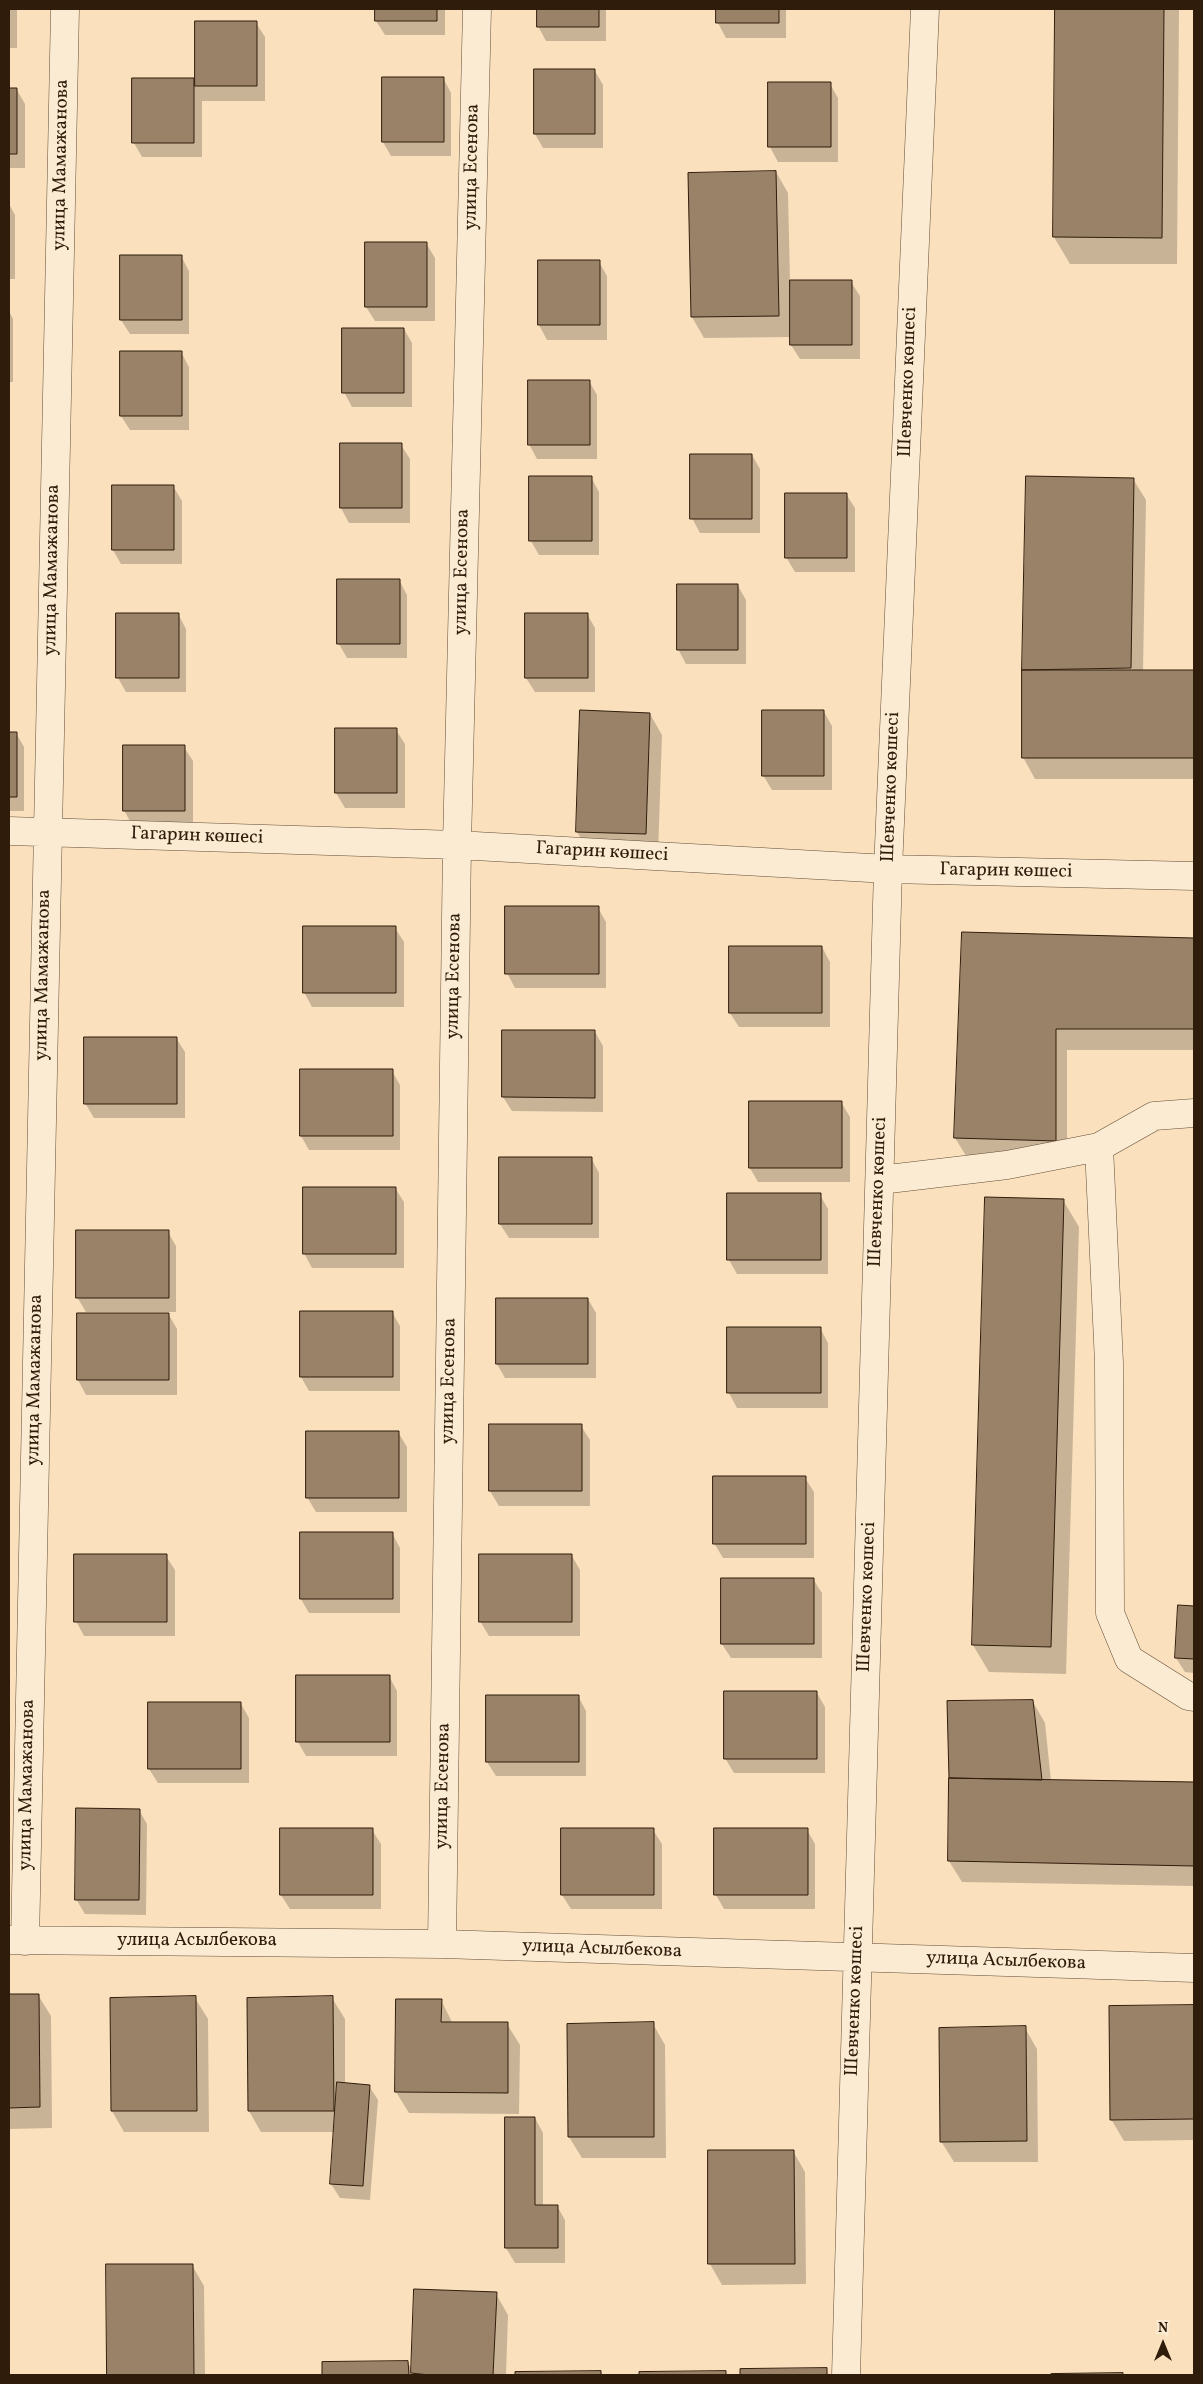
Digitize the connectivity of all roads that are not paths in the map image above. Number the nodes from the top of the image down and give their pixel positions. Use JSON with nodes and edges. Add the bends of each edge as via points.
{"nodes":[{"id":1,"x":66,"y":9,"type":"edge"},
{"id":2,"x":477,"y":9,"type":"edge"},
{"id":3,"x":926,"y":9,"type":"edge"},
{"id":4,"x":9,"y":831,"type":"edge"},
{"id":5,"x":47,"y":832,"type":"junction"},
{"id":6,"x":457,"y":845,"type":"junction"},
{"id":7,"x":888,"y":869,"type":"junction"},
{"id":8,"x":1194,"y":876,"type":"edge"},
{"id":9,"x":1194,"y":1113,"type":"edge"},
{"id":10,"x":1098,"y":1147,"type":"junction"},
{"id":11,"x":880,"y":1180,"type":"junction"},
{"id":12,"x":1194,"y":1697,"type":"edge"},
{"id":13,"x":17,"y":1941,"type":"edge"},
{"id":14,"x":442,"y":1944,"type":"junction"},
{"id":15,"x":858,"y":1958,"type":"junction"},
{"id":16,"x":1194,"y":1968,"type":"edge"},
{"id":17,"x":846,"y":2375,"type":"edge"}],
"edges":[{"from":1,"to":5,"type":"street","name":"улица Мамажанова"},
{"from":2,"to":6,"type":"street","name":"улица Есенова"},
{"from":3,"to":7,"type":"street","name":"Шевченко көшесі"},
{"from":4,"to":5,"type":"street","name":"Гагарин көшесі"},
{"from":5,"to":6,"type":"street","name":"Гагарин көшесі"},
{"from":5,"to":13,"type":"street","name":"улица Мамажанова"},
{"from":6,"to":7,"type":"street","name":"Гагарин көшесі"},
{"from":6,"to":14,"type":"street","name":"улица Есенова"},
{"from":7,"to":8,"type":"street","name":"Гагарин көшесі"},
{"from":7,"to":11,"type":"street","name":"Шевченко көшесі"},
{"from":9,"to":10,"type":"street","via":[[1154,1116]]},
{"from":10,"to":11,"type":"street","via":[[1007,1165]]},
{"from":10,"to":12,"type":"street","via":[[1109,1363],[1110,1613],[1130,1659]]},
{"from":11,"to":15,"type":"street","name":"Шевченко көшесі"},
{"from":13,"to":14,"type":"street","name":"улица Асылбекова"},
{"from":14,"to":15,"type":"street","name":"улица Асылбекова"},
{"from":15,"to":16,"type":"street","name":"улица Асылбекова"},
{"from":15,"to":17,"type":"street","name":"Шевченко көшесі"}]}
